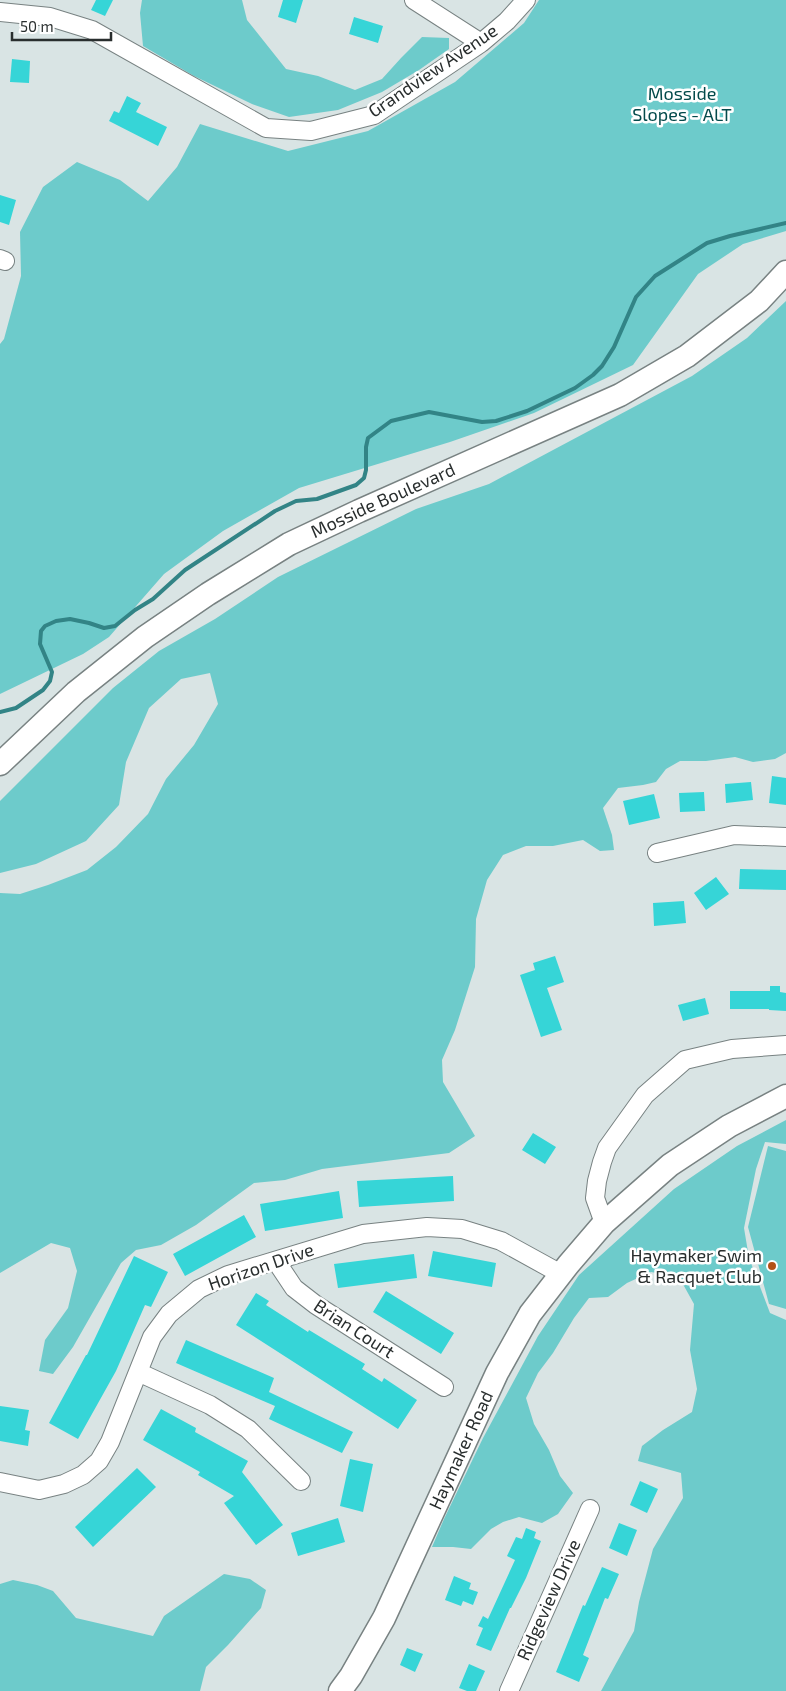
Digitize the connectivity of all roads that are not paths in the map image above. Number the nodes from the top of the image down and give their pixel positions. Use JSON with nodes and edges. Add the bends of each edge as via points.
{"nodes":[{"id":1,"x":414,"y":0,"type":"edge"},
{"id":2,"x":526,"y":0,"type":"edge"},
{"id":3,"x":0,"y":12,"type":"edge"},
{"id":4,"x":481,"y":43,"type":"junction"},
{"id":5,"x":786,"y":272,"type":"edge"},
{"id":6,"x":0,"y":764,"type":"edge"},
{"id":7,"x":786,"y":837,"type":"edge"},
{"id":8,"x":657,"y":853,"type":"dead end"},
{"id":9,"x":786,"y":1045,"type":"edge"},
{"id":10,"x":786,"y":1096,"type":"edge"},
{"id":11,"x":604,"y":1223,"type":"junction"},
{"id":12,"x":276,"y":1261,"type":"junction"},
{"id":13,"x":561,"y":1274,"type":"junction"},
{"id":14,"x":138,"y":1372,"type":"junction"},
{"id":15,"x":444,"y":1387,"type":"dead end"},
{"id":16,"x":301,"y":1481,"type":"dead end"},
{"id":17,"x":0,"y":1482,"type":"edge"},
{"id":18,"x":590,"y":1509,"type":"dead end"},
{"id":19,"x":340,"y":1691,"type":"edge"},
{"id":20,"x":508,"y":1691,"type":"edge"}],
"edges":[{"from":1,"to":4,"type":"street"},
{"from":2,"to":4,"type":"street","name":"Grandview Avenue"},
{"from":3,"to":4,"type":"street","name":"Grandview Avenue","via":[[50,17],[92,30],[266,128],[311,132],[374,115]]},
{"from":5,"to":6,"type":"main road","name":"Mosside Boulevard","via":[[759,301],[687,356],[620,395],[298,540],[208,594],[144,637],[76,692]]},
{"from":7,"to":8,"type":"street","via":[[734,835]]},
{"from":9,"to":11,"type":"street","via":[[732,1049],[684,1060],[665,1076],[646,1095],[607,1148],[595,1198]]},
{"from":10,"to":11,"type":"main road","name":"Haymaker Road","via":[[729,1126],[670,1165]]},
{"from":11,"to":13,"type":"main road","name":"Haymaker Road"},
{"from":12,"to":13,"type":"street","name":"Horizon Drive","via":[[363,1234],[427,1227],[462,1230],[501,1241]]},
{"from":12,"to":14,"type":"street","name":"Horizon Drive","via":[[228,1275],[192,1295],[169,1314],[152,1337]]},
{"from":12,"to":15,"type":"street","name":"Brian Court","via":[[294,1288],[316,1305]]},
{"from":13,"to":19,"type":"main road","name":"Haymaker Road","via":[[530,1314],[497,1373],[384,1618]]},
{"from":14,"to":16,"type":"street","via":[[210,1405],[248,1429]]},
{"from":14,"to":17,"type":"street","name":"Horizon Drive","via":[[110,1442],[99,1461],[83,1475],[39,1490]]},
{"from":18,"to":20,"type":"street","name":"Ridgeview Drive"}]}
